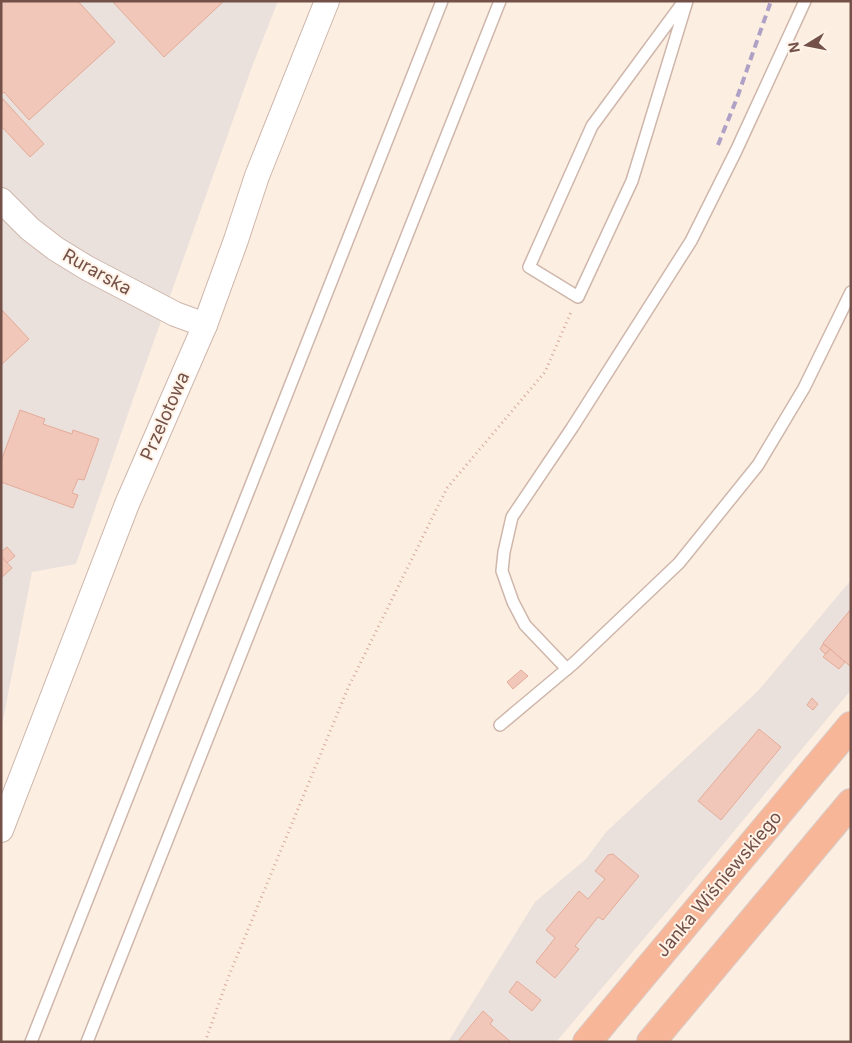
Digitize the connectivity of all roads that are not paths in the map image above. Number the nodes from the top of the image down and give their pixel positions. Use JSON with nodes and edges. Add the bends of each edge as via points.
{"nodes":[{"id":1,"x":327,"y":1,"type":"edge"},
{"id":2,"x":442,"y":1,"type":"edge"},
{"id":3,"x":500,"y":1,"type":"edge"},
{"id":4,"x":686,"y":1,"type":"edge"},
{"id":5,"x":805,"y":1,"type":"edge"},
{"id":6,"x":1,"y":200,"type":"edge"},
{"id":7,"x":851,"y":292,"type":"edge"},
{"id":8,"x":205,"y":325,"type":"junction"},
{"id":9,"x":567,"y":669,"type":"junction"},
{"id":10,"x":500,"y":725,"type":"dead end"},
{"id":11,"x":851,"y":726,"type":"edge"},
{"id":12,"x":851,"y":803,"type":"edge"},
{"id":13,"x":1,"y":830,"type":"edge"},
{"id":14,"x":31,"y":1042,"type":"edge"},
{"id":15,"x":87,"y":1042,"type":"edge"},
{"id":16,"x":587,"y":1042,"type":"edge"},
{"id":17,"x":651,"y":1042,"type":"edge"}],
"edges":[{"from":1,"to":8,"type":"street","name":"Przelotowa","via":[[257,176]]},
{"from":2,"to":14,"type":"lane"},
{"from":3,"to":15,"type":"lane"},
{"from":4,"to":4,"type":"lane","via":[[632,181],[578,297],[529,267],[592,126]]},
{"from":5,"to":9,"type":"lane","via":[[691,241],[512,517],[502,571],[513,602],[525,625]]},
{"from":6,"to":8,"type":"street","name":"Rurarska","via":[[30,229],[87,268],[175,314]]},
{"from":7,"to":9,"type":"lane","via":[[804,388],[758,465],[679,563]]},
{"from":8,"to":13,"type":"street","name":"Przelotowa","via":[[127,504]]},
{"from":9,"to":10,"type":"lane"},
{"from":11,"to":16,"type":"highway","name":"Janka Wiśniewskiego"},
{"from":12,"to":17,"type":"highway"}]}
